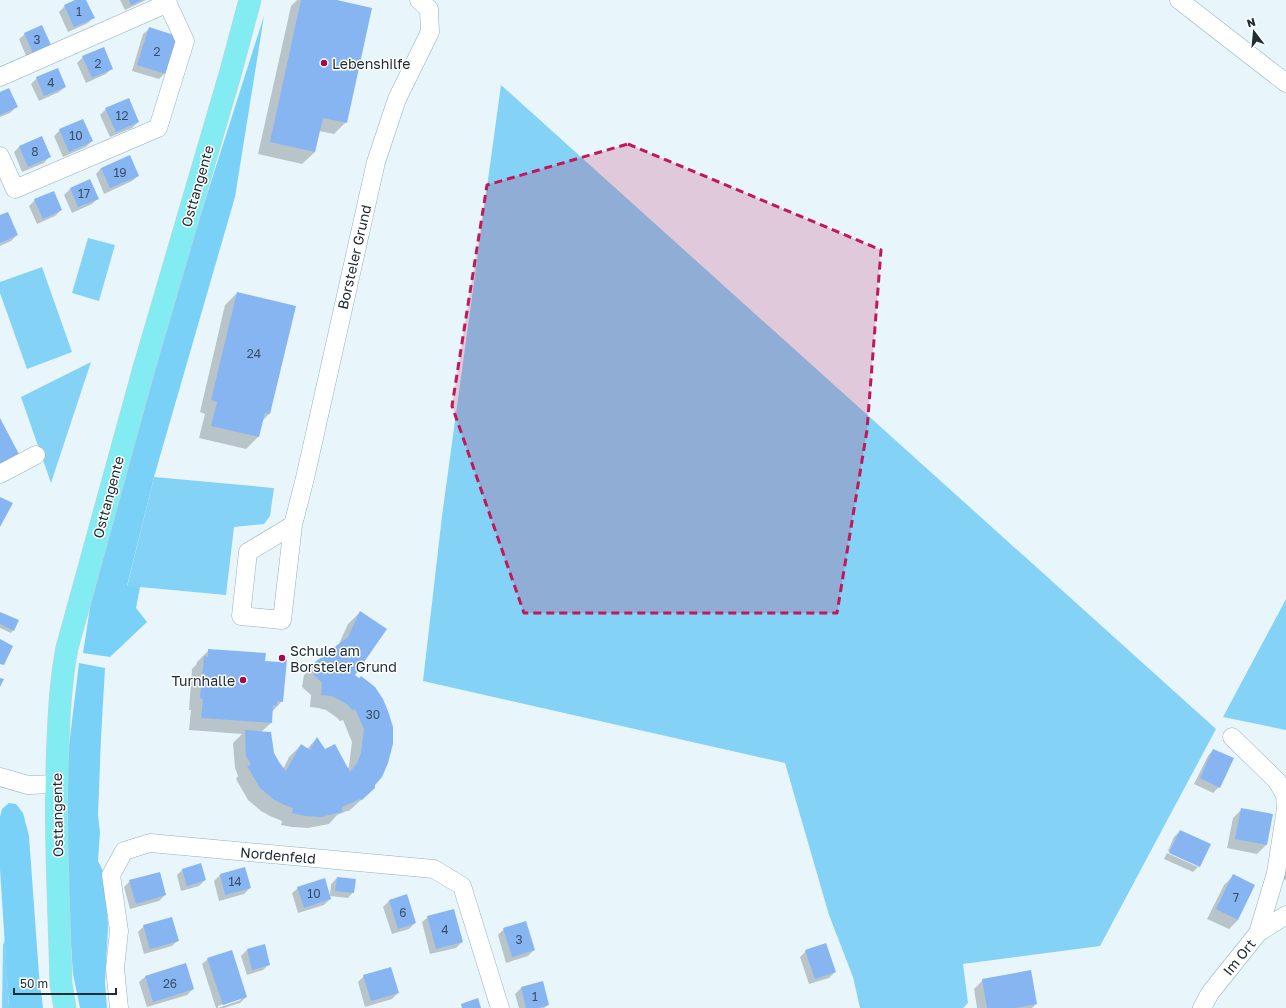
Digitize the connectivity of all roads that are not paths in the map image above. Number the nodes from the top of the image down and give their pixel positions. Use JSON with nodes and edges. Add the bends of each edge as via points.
{"nodes":[{"id":1,"x":250,"y":0,"type":"edge"},
{"id":2,"x":419,"y":0,"type":"edge"},
{"id":3,"x":1179,"y":0,"type":"edge"},
{"id":4,"x":167,"y":1,"type":"edge"},
{"id":5,"x":0,"y":77,"type":"edge"},
{"id":6,"x":1286,"y":83,"type":"edge"},
{"id":7,"x":0,"y":156,"type":"edge"},
{"id":8,"x":36,"y":455,"type":"dead end"},
{"id":9,"x":0,"y":474,"type":"edge"},
{"id":10,"x":293,"y":525,"type":"junction"},
{"id":11,"x":1232,"y":737,"type":"dead end"},
{"id":12,"x":0,"y":777,"type":"edge"},
{"id":13,"x":56,"y":784,"type":"junction"},
{"id":14,"x":1279,"y":885,"type":"edge"},
{"id":15,"x":1286,"y":915,"type":"edge"},
{"id":16,"x":1258,"y":933,"type":"junction"},
{"id":17,"x":65,"y":1008,"type":"edge"},
{"id":18,"x":119,"y":1008,"type":"edge"},
{"id":19,"x":500,"y":1008,"type":"edge"},
{"id":20,"x":1202,"y":1008,"type":"edge"}],
"edges":[{"from":1,"to":13,"type":"main road","name":"Osttangente","via":[[67,648],[60,706]]},
{"from":2,"to":10,"type":"street","name":"Borsteler Grund","via":[[429,9],[430,32],[397,98],[376,162]]},
{"from":3,"to":6,"type":"street"},
{"from":4,"to":5,"type":"street"},
{"from":4,"to":7,"type":"street","via":[[185,41],[158,128],[15,189]]},
{"from":8,"to":9,"type":"street"},
{"from":10,"to":10,"type":"street","name":"Borsteler Grund","via":[[282,620],[241,616],[248,552]]},
{"from":11,"to":14,"type":"street","via":[[1277,781],[1285,795],[1286,809],[1276,873]]},
{"from":12,"to":13,"type":"street","via":[[28,785]]},
{"from":13,"to":17,"type":"main road","name":"Osttangente","via":[[61,984]]},
{"from":14,"to":16,"type":"street"},
{"from":15,"to":16,"type":"street","name":"Im Ort"},
{"from":16,"to":20,"type":"street","name":"Im Ort","via":[[1210,993]]},
{"from":18,"to":19,"type":"street","name":"Nordenfeld","via":[[114,968],[119,931],[111,875],[124,851],[150,843],[434,869],[462,886]]}]}
